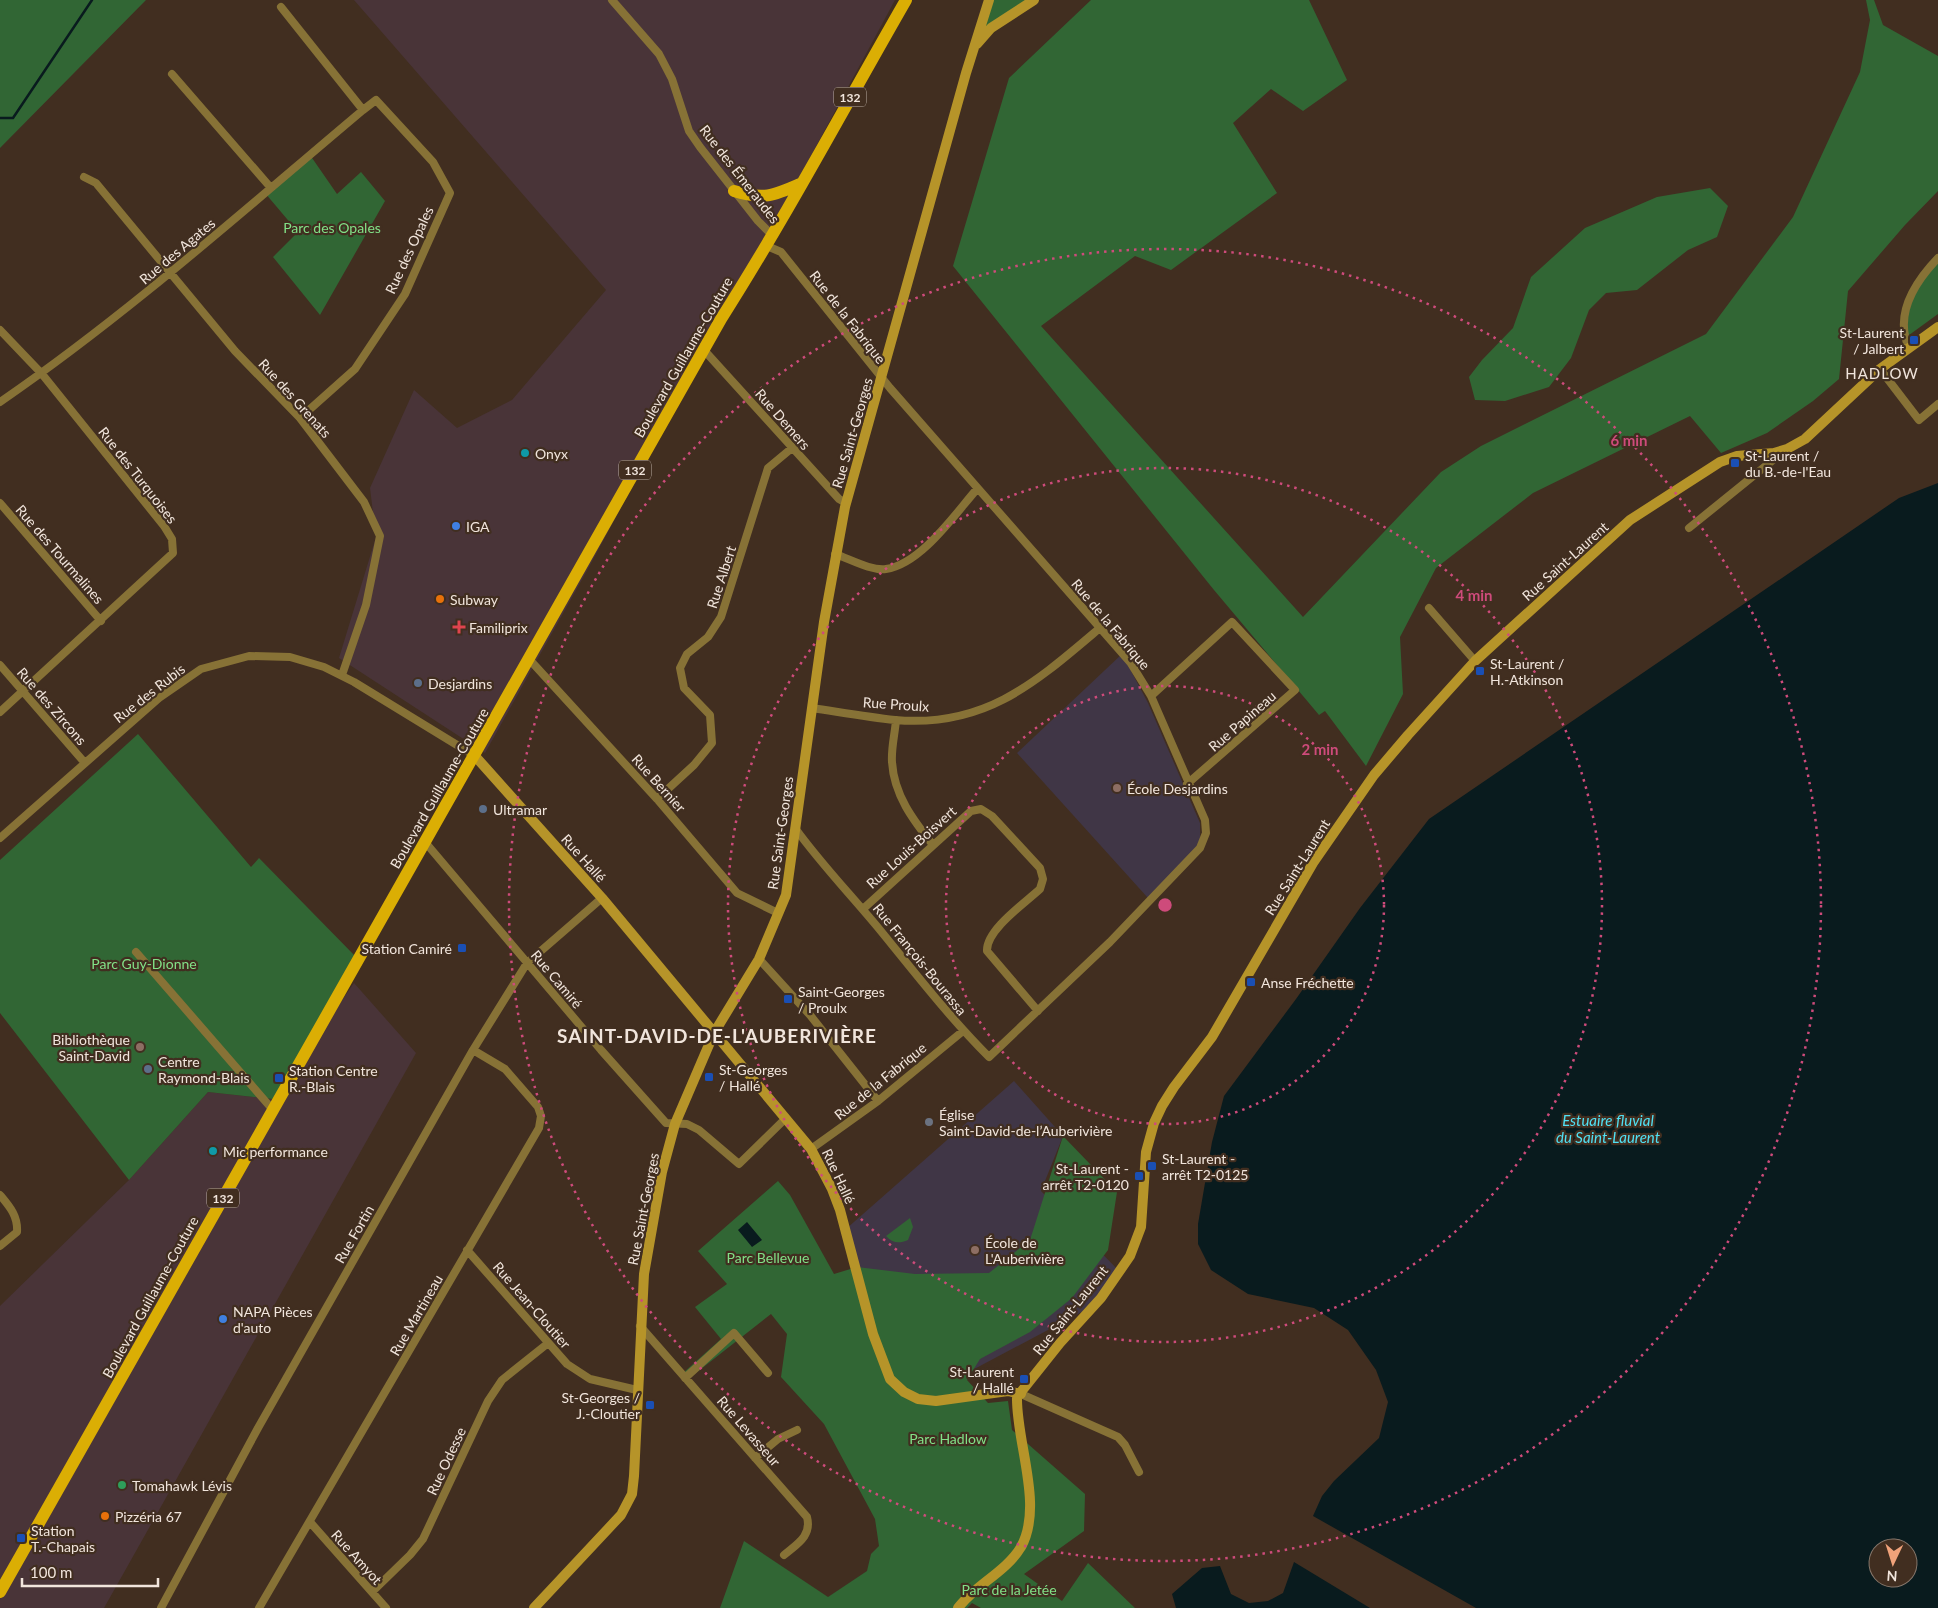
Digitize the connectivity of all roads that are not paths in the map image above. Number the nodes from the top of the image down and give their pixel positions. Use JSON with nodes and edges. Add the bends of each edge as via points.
{"nodes":[{"id":1,"x":612,"y":0,"type":"edge"},
{"id":2,"x":906,"y":0,"type":"edge"},
{"id":3,"x":989,"y":0,"type":"edge"},
{"id":4,"x":1034,"y":0,"type":"edge"},
{"id":5,"x":281,"y":7,"type":"dead end"},
{"id":6,"x":975,"y":46,"type":"junction"},
{"id":7,"x":172,"y":74,"type":"dead end"},
{"id":8,"x":363,"y":110,"type":"junction"},
{"id":9,"x":84,"y":178,"type":"dead end"},
{"id":10,"x":800,"y":184,"type":"junction"},
{"id":11,"x":271,"y":188,"type":"junction"},
{"id":12,"x":734,"y":191,"type":"junction"},
{"id":13,"x":770,"y":241,"type":"junction"},
{"id":14,"x":1938,"y":258,"type":"edge"},
{"id":15,"x":171,"y":273,"type":"junction"},
{"id":16,"x":1938,"y":327,"type":"edge"},
{"id":17,"x":0,"y":330,"type":"edge"},
{"id":18,"x":1909,"y":348,"type":"junction"},
{"id":19,"x":703,"y":350,"type":"junction"},
{"id":20,"x":1880,"y":369,"type":"junction"},
{"id":21,"x":42,"y":374,"type":"junction"},
{"id":22,"x":881,"y":378,"type":"junction"},
{"id":23,"x":0,"y":402,"type":"edge"},
{"id":24,"x":1938,"y":404,"type":"edge"},
{"id":25,"x":300,"y":418,"type":"junction"},
{"id":26,"x":792,"y":448,"type":"junction"},
{"id":27,"x":1787,"y":449,"type":"junction"},
{"id":28,"x":977,"y":489,"type":"junction"},
{"id":29,"x":0,"y":503,"type":"edge"},
{"id":30,"x":846,"y":503,"type":"junction"},
{"id":31,"x":1689,"y":528,"type":"dead end"},
{"id":32,"x":835,"y":554,"type":"junction"},
{"id":33,"x":1429,"y":608,"type":"dead end"},
{"id":34,"x":101,"y":621,"type":"junction"},
{"id":35,"x":1101,"y":627,"type":"junction"},
{"id":36,"x":529,"y":659,"type":"junction"},
{"id":37,"x":1475,"y":661,"type":"junction"},
{"id":38,"x":0,"y":665,"type":"edge"},
{"id":39,"x":342,"y":675,"type":"junction"},
{"id":40,"x":23,"y":692,"type":"junction"},
{"id":41,"x":1152,"y":696,"type":"junction"},
{"id":42,"x":812,"y":708,"type":"junction"},
{"id":43,"x":0,"y":712,"type":"edge"},
{"id":44,"x":896,"y":720,"type":"junction"},
{"id":45,"x":475,"y":756,"type":"junction"},
{"id":46,"x":86,"y":763,"type":"junction"},
{"id":47,"x":1188,"y":784,"type":"junction"},
{"id":48,"x":657,"y":799,"type":"junction"},
{"id":49,"x":795,"y":828,"type":"junction"},
{"id":50,"x":0,"y":838,"type":"edge"},
{"id":51,"x":425,"y":842,"type":"junction"},
{"id":52,"x":933,"y":845,"type":"junction"},
{"id":53,"x":602,"y":898,"type":"junction"},
{"id":54,"x":863,"y":909,"type":"junction"},
{"id":55,"x":778,"y":913,"type":"junction"},
{"id":56,"x":136,"y":952,"type":"dead end"},
{"id":57,"x":759,"y":959,"type":"junction"},
{"id":58,"x":527,"y":963,"type":"junction"},
{"id":59,"x":1038,"y":1011,"type":"junction"},
{"id":60,"x":963,"y":1031,"type":"junction"},
{"id":61,"x":714,"y":1033,"type":"junction"},
{"id":62,"x":473,"y":1050,"type":"junction"},
{"id":63,"x":989,"y":1057,"type":"joint"},
{"id":64,"x":878,"y":1101,"type":"junction"},
{"id":65,"x":272,"y":1110,"type":"junction"},
{"id":66,"x":786,"y":1118,"type":"junction"},
{"id":67,"x":675,"y":1124,"type":"junction"},
{"id":68,"x":811,"y":1150,"type":"junction"},
{"id":69,"x":0,"y":1195,"type":"edge"},
{"id":70,"x":0,"y":1246,"type":"edge"},
{"id":71,"x":467,"y":1250,"type":"junction"},
{"id":72,"x":640,"y":1326,"type":"junction"},
{"id":73,"x":547,"y":1344,"type":"junction"},
{"id":74,"x":768,"y":1372,"type":"dead end"},
{"id":75,"x":685,"y":1378,"type":"junction"},
{"id":76,"x":637,"y":1390,"type":"junction"},
{"id":77,"x":1021,"y":1394,"type":"junction"},
{"id":78,"x":798,"y":1430,"type":"dead end"},
{"id":79,"x":755,"y":1458,"type":"junction"},
{"id":80,"x":1139,"y":1472,"type":"dead end"},
{"id":81,"x":310,"y":1522,"type":"junction"},
{"id":82,"x":784,"y":1555,"type":"dead end"},
{"id":83,"x":0,"y":1592,"type":"edge"},
{"id":84,"x":372,"y":1592,"type":"junction"},
{"id":85,"x":161,"y":1608,"type":"edge"},
{"id":86,"x":259,"y":1608,"type":"edge"},
{"id":87,"x":386,"y":1608,"type":"edge"},
{"id":88,"x":534,"y":1608,"type":"edge"},
{"id":89,"x":958,"y":1608,"type":"edge"}],
"edges":[{"from":1,"to":12,"type":"street","name":"Rue des Émeraudes","via":[[658,54],[672,78],[689,131]]},
{"from":2,"to":10,"type":"main road","name":"Boulevard Guillaume-Couture","number":"132"},
{"from":3,"to":6,"type":"street","name":"Rue Saint-Georges"},
{"from":4,"to":6,"type":"street","name":"Rue Saint-Georges","via":[[991,28]]},
{"from":5,"to":8,"type":"street"},
{"from":6,"to":22,"type":"street","name":"Rue Saint-Georges"},
{"from":7,"to":11,"type":"street"},
{"from":8,"to":11,"type":"street","name":"Rue des Agates"},
{"from":8,"to":25,"type":"street","name":"Rue des Opales","via":[[376,100],[433,162],[450,193],[405,294],[355,369]]},
{"from":9,"to":15,"type":"street","name":"Rue des Grenats","via":[[96,183]]},
{"from":10,"to":12,"type":"main road","via":[[764,198]]},
{"from":10,"to":13,"type":"main road","name":"Boulevard Guillaume-Couture","number":"132"},
{"from":11,"to":15,"type":"street","name":"Rue des Agates"},
{"from":12,"to":13,"type":"street","name":"Rue des Émeraudes"},
{"from":13,"to":19,"type":"main road","name":"Boulevard Guillaume-Couture","number":"132"},
{"from":13,"to":22,"type":"street","name":"Rue de la Fabrique"},
{"from":14,"to":18,"type":"street","via":[[1916,284],[1908,300],[1903,330]]},
{"from":15,"to":21,"type":"street","name":"Rue des Agates"},
{"from":15,"to":25,"type":"street","name":"Rue des Grenats","via":[[235,351]]},
{"from":16,"to":18,"type":"street","name":"Rue Saint-Laurent"},
{"from":17,"to":21,"type":"street","name":"Rue des Turquoises"},
{"from":18,"to":20,"type":"street","name":"Rue Saint-Laurent"},
{"from":19,"to":26,"type":"street","name":"Rue Demers"},
{"from":19,"to":36,"type":"main road","name":"Boulevard Guillaume-Couture","number":"132"},
{"from":20,"to":24,"type":"street","via":[[1919,420]]},
{"from":20,"to":27,"type":"street","name":"Rue Saint-Laurent","via":[[1845,399],[1815,432]]},
{"from":21,"to":23,"type":"street","name":"Rue des Agates"},
{"from":21,"to":34,"type":"street","name":"Rue des Turquoises","via":[[172,539],[173,552]]},
{"from":22,"to":28,"type":"street","name":"Rue de la Fabrique"},
{"from":22,"to":30,"type":"street","name":"Rue Saint-Georges"},
{"from":25,"to":39,"type":"street","name":"Rue des Grenats","via":[[364,502],[380,536],[366,605]]},
{"from":26,"to":30,"type":"street","name":"Rue Demers"},
{"from":26,"to":48,"type":"street","name":"Rue Albert","via":[[768,468],[722,617],[708,637],[687,654],[680,668],[684,688],[710,715],[712,743],[694,766]]},
{"from":27,"to":31,"type":"street"},
{"from":27,"to":37,"type":"street","name":"Rue Saint-Laurent","via":[[1728,458],[1630,520]]},
{"from":28,"to":32,"type":"street","via":[[910,560],[886,569]]},
{"from":28,"to":35,"type":"street","name":"Rue de la Fabrique"},
{"from":29,"to":34,"type":"street","name":"Rue des Tourmalines"},
{"from":30,"to":32,"type":"street","name":"Rue Saint-Georges"},
{"from":32,"to":42,"type":"street","name":"Rue Saint-Georges"},
{"from":33,"to":37,"type":"street"},
{"from":34,"to":40,"type":"street","name":"Rue des Turquoises"},
{"from":35,"to":41,"type":"street","name":"Rue de la Fabrique","via":[[1130,662]]},
{"from":35,"to":44,"type":"street","name":"Rue Proulx","via":[[1046,674],[1012,696],[971,714],[935,720]]},
{"from":36,"to":45,"type":"main road","name":"Boulevard Guillaume-Couture","number":"132"},
{"from":36,"to":48,"type":"street","name":"Rue Bernier"},
{"from":37,"to":77,"type":"street","name":"Rue Saint-Laurent","via":[[1374,775],[1313,863],[1212,1037],[1174,1087],[1154,1123],[1149,1140],[1140,1227],[1130,1256],[1101,1298],[1060,1343]]},
{"from":38,"to":40,"type":"street","name":"Rue des Zircons"},
{"from":39,"to":45,"type":"street","name":"Rue des Rubis"},
{"from":39,"to":46,"type":"street","name":"Rue des Rubis","via":[[290,657],[249,656],[201,669],[159,698]]},
{"from":40,"to":43,"type":"street","name":"Rue des Turquoises"},
{"from":40,"to":46,"type":"street","name":"Rue des Zircons"},
{"from":41,"to":47,"type":"street","name":"Rue de la Fabrique"},
{"from":41,"to":47,"type":"street","name":"Rue Papineau","via":[[1232,622],[1295,690]]},
{"from":42,"to":44,"type":"street","name":"Rue Proulx"},
{"from":42,"to":49,"type":"street","name":"Rue Saint-Georges"},
{"from":44,"to":52,"type":"street","via":[[892,762],[897,789],[910,817]]},
{"from":45,"to":51,"type":"main road","name":"Boulevard Guillaume-Couture","number":"132"},
{"from":45,"to":53,"type":"street","name":"Rue Hallé"},
{"from":46,"to":50,"type":"street","name":"Rue des Rubis"},
{"from":47,"to":59,"type":"street","name":"Rue de la Fabrique","via":[[1205,820],[1206,833],[1200,848]]},
{"from":48,"to":55,"type":"street","name":"Rue Bernier","via":[[738,893]]},
{"from":49,"to":54,"type":"street","name":"Rue François-Bourassa","via":[[819,861]]},
{"from":49,"to":55,"type":"street","name":"Rue Saint-Georges","via":[[786,895]]},
{"from":51,"to":58,"type":"street","name":"Rue Camiré"},
{"from":51,"to":65,"type":"main road","name":"Boulevard Guillaume-Couture","number":"132"},
{"from":52,"to":54,"type":"street","name":"Rue Louis-Boisvert"},
{"from":52,"to":59,"type":"street","name":"Rue Louis-Boisvert","via":[[971,810],[981,809],[992,816],[1040,868],[1043,879],[1040,889],[994,932],[987,943],[988,952]]},
{"from":53,"to":58,"type":"street","name":"Rue Fortin"},
{"from":53,"to":61,"type":"street","name":"Rue Hallé"},
{"from":54,"to":60,"type":"street","name":"Rue François-Bourassa"},
{"from":55,"to":57,"type":"street","name":"Rue Saint-Georges"},
{"from":56,"to":65,"type":"street"},
{"from":57,"to":61,"type":"street","name":"Rue Saint-Georges"},
{"from":57,"to":64,"type":"street","via":[[810,1015]]},
{"from":58,"to":62,"type":"street","name":"Rue Fortin"},
{"from":58,"to":67,"type":"street","name":"Rue Camiré","via":[[666,1123]]},
{"from":59,"to":63,"type":"street","name":"Rue de la Fabrique"},
{"from":60,"to":63,"type":"street","name":"Rue François-Bourassa"},
{"from":60,"to":64,"type":"street","name":"Rue de la Fabrique"},
{"from":61,"to":66,"type":"street","name":"Rue Hallé"},
{"from":61,"to":67,"type":"street","name":"Rue Saint-Georges"},
{"from":62,"to":71,"type":"street","name":"Rue Martineau","via":[[505,1069],[538,1107],[541,1116],[539,1128]]},
{"from":62,"to":85,"type":"street","name":"Rue Fortin","via":[[258,1428]]},
{"from":64,"to":68,"type":"street","name":"Rue de la Fabrique"},
{"from":65,"to":83,"type":"main road","name":"Boulevard Guillaume-Couture","number":"132"},
{"from":66,"to":67,"type":"street","name":"Rue Camiré","via":[[740,1164],[699,1130],[687,1124]]},
{"from":66,"to":68,"type":"street","name":"Rue Hallé"},
{"from":67,"to":72,"type":"street","name":"Rue Saint-Georges","via":[[648,1242]]},
{"from":68,"to":77,"type":"street","name":"Rue Hallé","via":[[840,1210],[874,1334],[890,1379],[918,1399],[936,1401],[1008,1391]]},
{"from":69,"to":70,"type":"street","via":[[14,1212],[17,1223],[16,1232]]},
{"from":71,"to":73,"type":"street","name":"Rue Jean-Cloutier"},
{"from":71,"to":81,"type":"street","name":"Rue Martineau"},
{"from":72,"to":75,"type":"street","name":"Rue Levasseur"},
{"from":72,"to":76,"type":"street","name":"Rue Saint-Georges"},
{"from":73,"to":76,"type":"street","name":"Rue Jean-Cloutier","via":[[590,1380]]},
{"from":73,"to":84,"type":"street","name":"Rue Odesse","via":[[502,1380],[488,1401],[423,1539]]},
{"from":74,"to":75,"type":"street","via":[[734,1333]]},
{"from":75,"to":79,"type":"street","name":"Rue Levasseur"},
{"from":76,"to":88,"type":"street","name":"Rue Saint-Georges","via":[[632,1494],[621,1515]]},
{"from":77,"to":80,"type":"street","name":"Rue Hallé","via":[[1118,1437]]},
{"from":77,"to":89,"type":"street","name":"Rue Saint-Laurent","via":[[1017,1397],[1017,1413],[1030,1496],[1029,1525],[1021,1547]]},
{"from":78,"to":79,"type":"street","via":[[778,1439]]},
{"from":79,"to":82,"type":"street","name":"Rue Levasseur","via":[[807,1517],[809,1525],[805,1537]]},
{"from":81,"to":84,"type":"street","name":"Rue Amyot"},
{"from":81,"to":86,"type":"street","name":"Rue Martineau"},
{"from":84,"to":87,"type":"street","name":"Rue Amyot"}]}
